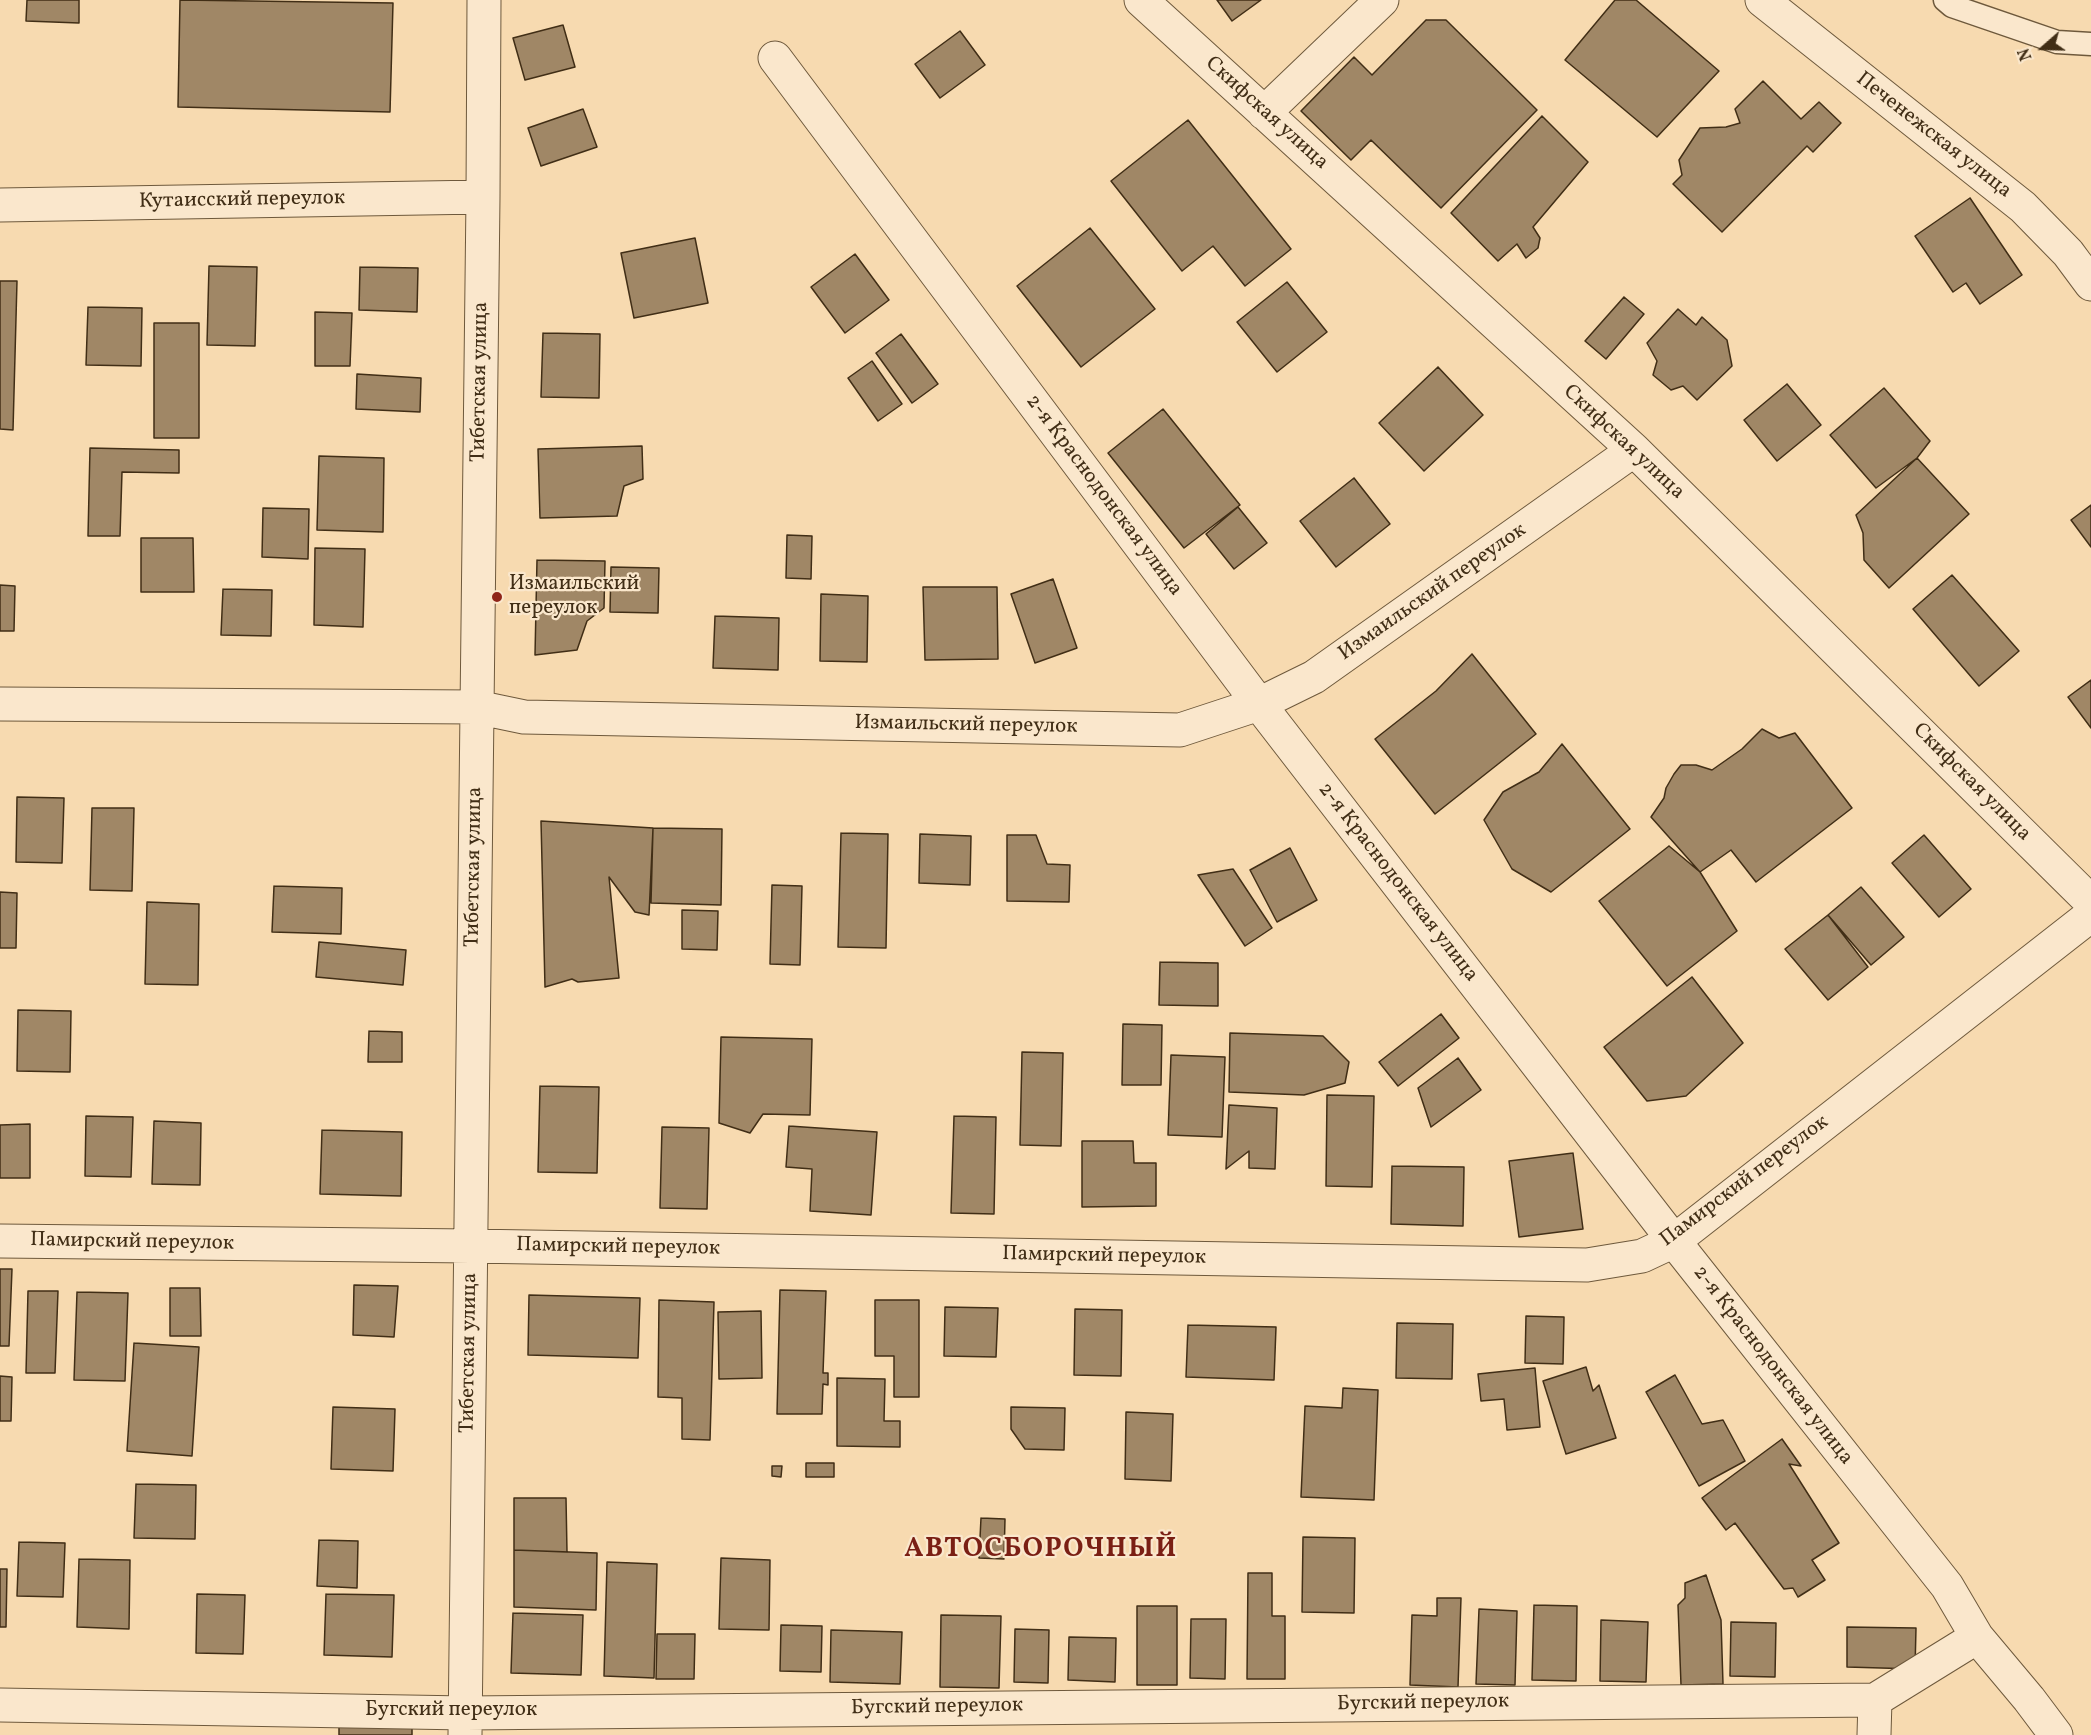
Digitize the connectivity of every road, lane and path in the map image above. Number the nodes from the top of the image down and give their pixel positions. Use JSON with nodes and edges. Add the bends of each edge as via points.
{"nodes":[{"id":1,"x":484,"y":0,"type":"edge"},
{"id":2,"x":1141,"y":0,"type":"edge"},
{"id":3,"x":1382,"y":0,"type":"edge"},
{"id":4,"x":1762,"y":0,"type":"edge"},
{"id":5,"x":1945,"y":0,"type":"edge"},
{"id":6,"x":2091,"y":44,"type":"edge"},
{"id":7,"x":775,"y":58,"type":"dead end"},
{"id":8,"x":1264,"y":113,"type":"junction"},
{"id":9,"x":483,"y":197,"type":"junction"},
{"id":10,"x":0,"y":205,"type":"edge"},
{"id":11,"x":2091,"y":284,"type":"edge"},
{"id":12,"x":1634,"y":450,"type":"junction"},
{"id":13,"x":0,"y":704,"type":"edge"},
{"id":14,"x":1259,"y":704,"type":"junction"},
{"id":15,"x":476,"y":707,"type":"junction"},
{"id":16,"x":2087,"y":920,"type":"edge"},
{"id":17,"x":0,"y":1241,"type":"edge"},
{"id":18,"x":1674,"y":1241,"type":"junction"},
{"id":19,"x":471,"y":1246,"type":"junction"},
{"id":20,"x":1977,"y":1637,"type":"junction"},
{"id":21,"x":2029,"y":1699,"type":"junction"},
{"id":22,"x":1875,"y":1700,"type":"junction"},
{"id":23,"x":0,"y":1705,"type":"edge"},
{"id":24,"x":465,"y":1724,"type":"edge"},
{"id":25,"x":1874,"y":1735,"type":"edge"},
{"id":26,"x":2029,"y":1735,"type":"edge"},
{"id":27,"x":2056,"y":1735,"type":"edge"}],
"edges":[{"from":1,"to":9,"type":"street","name":"Тибетская улица"},
{"from":2,"to":8,"type":"street","name":"Скифская улица"},
{"from":3,"to":8,"type":"street"},
{"from":4,"to":11,"type":"street","name":"Печенежская улица","via":[[2023,207],[2068,253]]},
{"from":5,"to":6,"type":"lane","via":[[1952,6],[2057,42]]},
{"from":7,"to":14,"type":"street","name":"2-я Краснодонская улица"},
{"from":8,"to":12,"type":"street","name":"Скифская улица"},
{"from":9,"to":10,"type":"street","name":"Кутаисский переулок"},
{"from":9,"to":15,"type":"street","name":"Тибетская улица"},
{"from":12,"to":14,"type":"street","name":"Измаильский переулок","via":[[1314,677]]},
{"from":12,"to":16,"type":"street","name":"Скифская улица"},
{"from":13,"to":15,"type":"street","name":"Измаильский переулок"},
{"from":14,"to":15,"type":"street","name":"Измаильский переулок","via":[[1180,730],[524,717]]},
{"from":14,"to":18,"type":"street","name":"2-я Краснодонская улица"},
{"from":15,"to":19,"type":"street","name":"Тибетская улица"},
{"from":16,"to":18,"type":"street","name":"Памирский переулок"},
{"from":17,"to":19,"type":"street","name":"Памирский переулок"},
{"from":18,"to":19,"type":"street","name":"Памирский переулок","via":[[1642,1256],[1587,1265]]},
{"from":18,"to":20,"type":"street","name":"2-я Краснодонская улица","via":[[1947,1586]]},
{"from":19,"to":24,"type":"street","name":"Тибетская улица"},
{"from":20,"to":21,"type":"street","name":"2-я Краснодонская улица"},
{"from":20,"to":22,"type":"street"},
{"from":21,"to":26,"type":"street"},
{"from":21,"to":27,"type":"street","name":"2-я Краснодонская улица"},
{"from":22,"to":24,"type":"street","name":"Бугский переулок"},
{"from":22,"to":25,"type":"street"},
{"from":23,"to":24,"type":"street","name":"Бугский переулок"}]}
